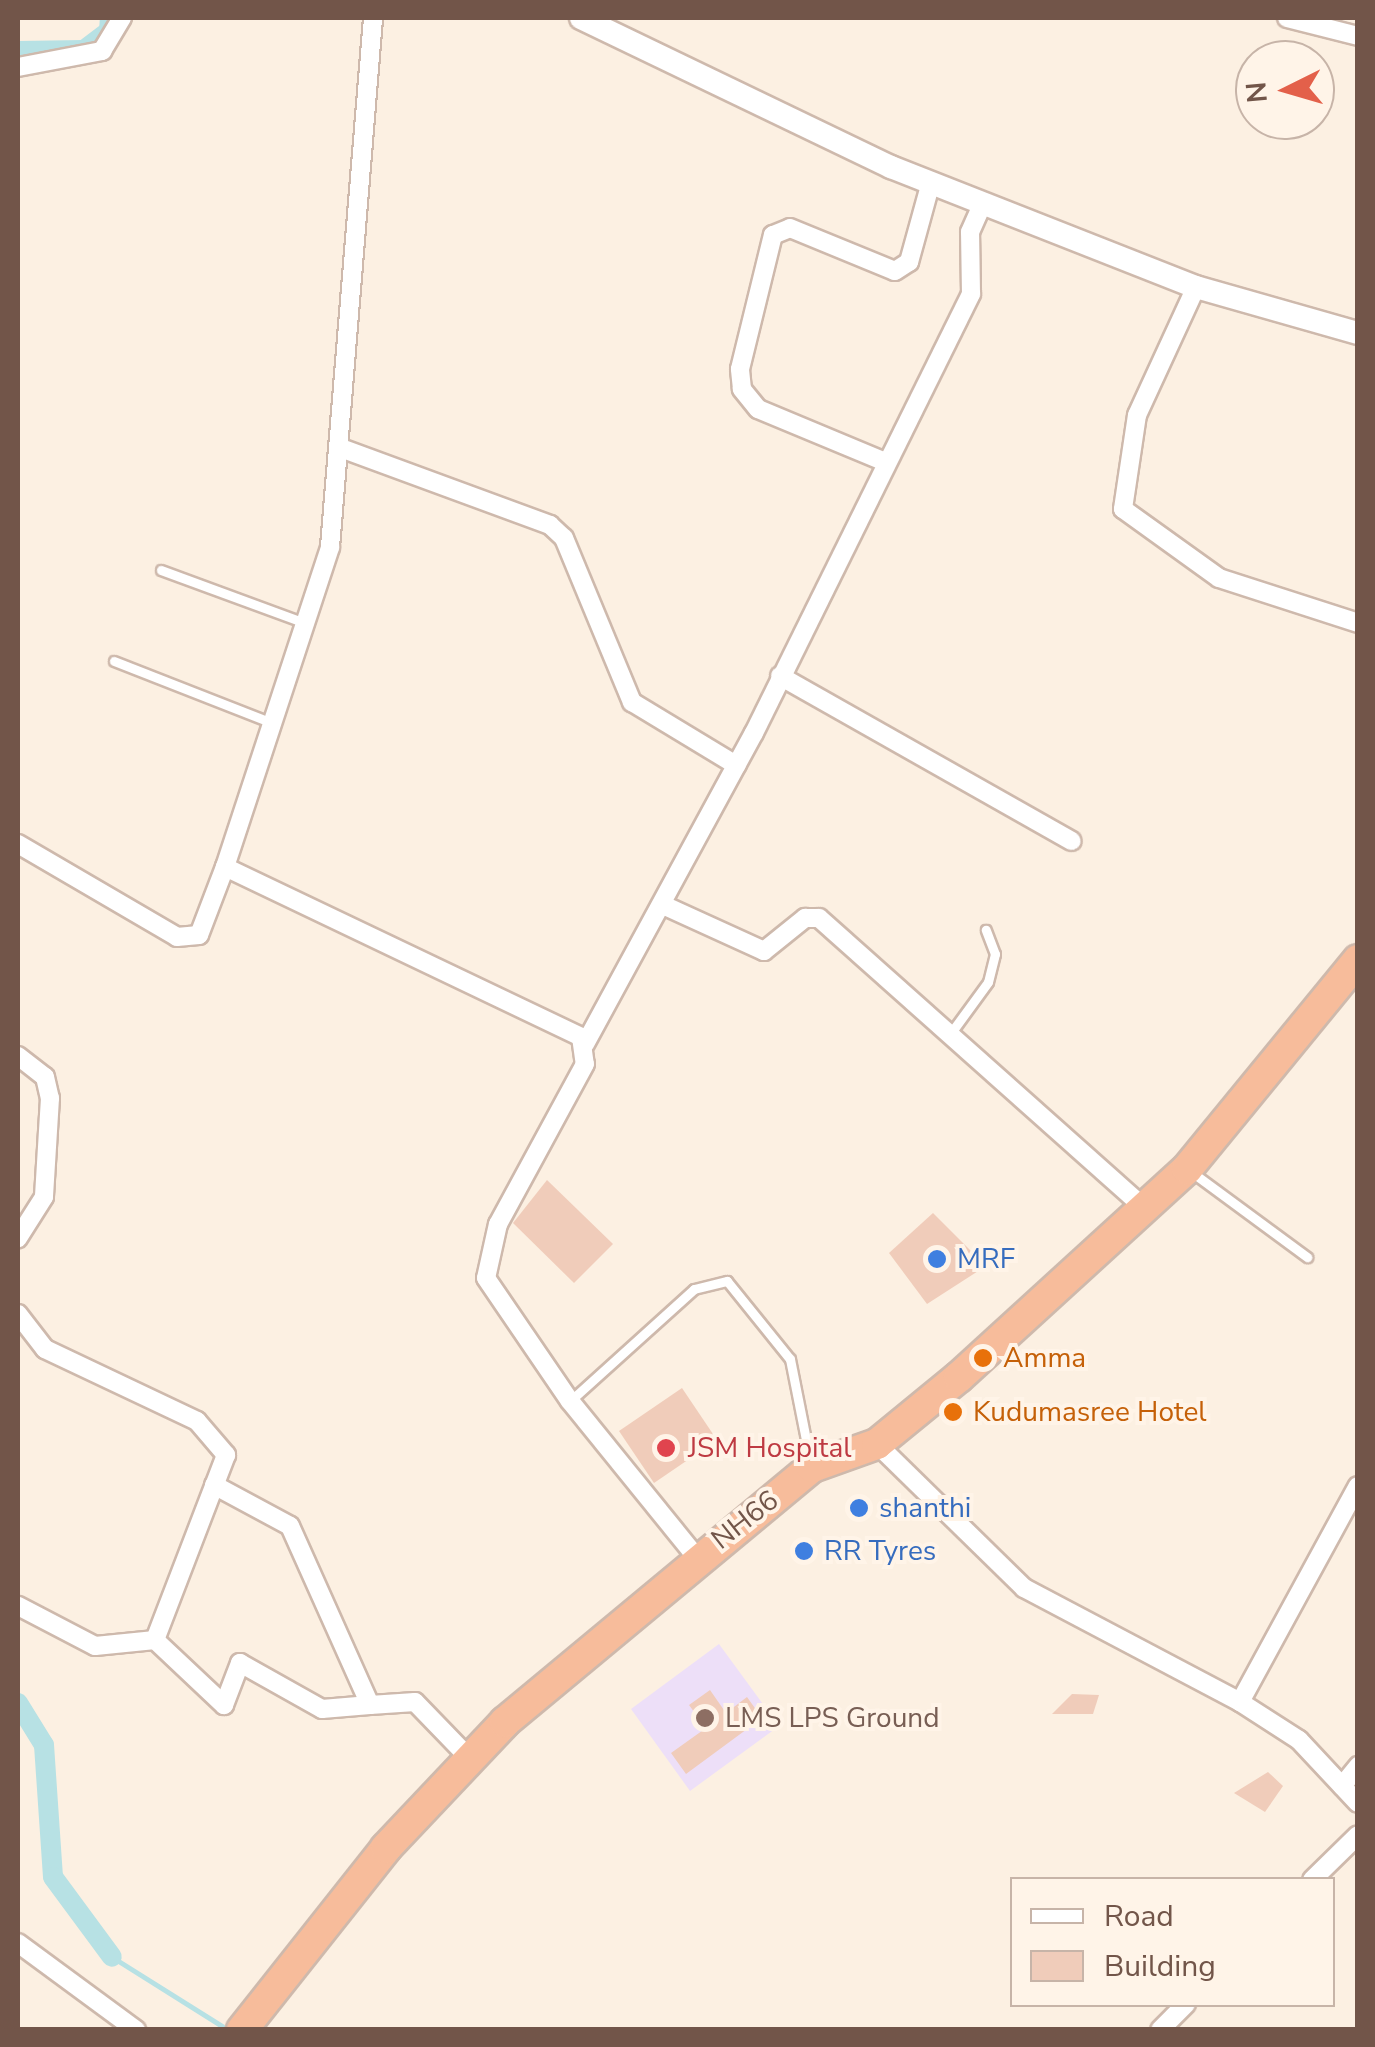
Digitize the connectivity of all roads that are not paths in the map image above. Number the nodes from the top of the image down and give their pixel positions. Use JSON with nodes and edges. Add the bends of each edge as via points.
{"nodes":[{"id":1,"x":122,"y":18,"type":"edge"},
{"id":2,"x":373,"y":18,"type":"edge"},
{"id":3,"x":581,"y":18,"type":"edge"},
{"id":4,"x":1287,"y":18,"type":"edge"},
{"id":5,"x":1358,"y":36,"type":"edge"},
{"id":6,"x":18,"y":67,"type":"edge"},
{"id":7,"x":932,"y":182,"type":"junction"},
{"id":8,"x":983,"y":203,"type":"junction"},
{"id":9,"x":1196,"y":287,"type":"junction"},
{"id":10,"x":1358,"y":334,"type":"edge"},
{"id":11,"x":338,"y":448,"type":"junction"},
{"id":12,"x":883,"y":461,"type":"junction"},
{"id":13,"x":161,"y":570,"type":"dead end"},
{"id":14,"x":305,"y":623,"type":"junction"},
{"id":15,"x":1358,"y":623,"type":"edge"},
{"id":16,"x":114,"y":661,"type":"dead end"},
{"id":17,"x":780,"y":676,"type":"junction"},
{"id":18,"x":272,"y":723,"type":"junction"},
{"id":19,"x":736,"y":765,"type":"junction"},
{"id":20,"x":1072,"y":840,"type":"dead end"},
{"id":21,"x":18,"y":844,"type":"edge"},
{"id":22,"x":225,"y":867,"type":"junction"},
{"id":23,"x":662,"y":905,"type":"junction"},
{"id":24,"x":986,"y":930,"type":"dead end"},
{"id":25,"x":1358,"y":960,"type":"edge"},
{"id":26,"x":953,"y":1030,"type":"junction"},
{"id":27,"x":586,"y":1044,"type":"junction"},
{"id":28,"x":18,"y":1056,"type":"edge"},
{"id":29,"x":1187,"y":1169,"type":"junction"},
{"id":30,"x":1144,"y":1208,"type":"junction"},
{"id":31,"x":18,"y":1238,"type":"edge"},
{"id":32,"x":1308,"y":1258,"type":"dead end"},
{"id":33,"x":18,"y":1314,"type":"edge"},
{"id":34,"x":570,"y":1401,"type":"junction"},
{"id":35,"x":878,"y":1444,"type":"junction"},
{"id":36,"x":812,"y":1467,"type":"junction"},
{"id":37,"x":214,"y":1485,"type":"junction"},
{"id":38,"x":1358,"y":1486,"type":"edge"},
{"id":39,"x":696,"y":1558,"type":"junction"},
{"id":40,"x":18,"y":1606,"type":"edge"},
{"id":41,"x":155,"y":1640,"type":"junction"},
{"id":42,"x":1240,"y":1702,"type":"junction"},
{"id":43,"x":370,"y":1705,"type":"junction"},
{"id":44,"x":470,"y":1759,"type":"junction"},
{"id":45,"x":1358,"y":1766,"type":"edge"},
{"id":46,"x":1342,"y":1786,"type":"junction"},
{"id":47,"x":1358,"y":1803,"type":"edge"},
{"id":48,"x":1358,"y":1835,"type":"edge"},
{"id":49,"x":1315,"y":1877,"type":"edge"},
{"id":50,"x":18,"y":1943,"type":"edge"},
{"id":51,"x":1183,"y":2007,"type":"edge"},
{"id":52,"x":136,"y":2030,"type":"edge"},
{"id":53,"x":242,"y":2030,"type":"edge"},
{"id":54,"x":1160,"y":2030,"type":"edge"}],
"edges":[{"from":1,"to":6,"type":"street","via":[[102,51]]},
{"from":2,"to":11,"type":"street"},
{"from":3,"to":7,"type":"street"},
{"from":4,"to":5,"type":"street"},
{"from":7,"to":8,"type":"street"},
{"from":7,"to":12,"type":"street","via":[[908,262],[894,271],[790,228],[773,235],[740,369],[742,389],[758,410]]},
{"from":8,"to":9,"type":"street"},
{"from":8,"to":12,"type":"street","via":[[970,232],[971,294]]},
{"from":9,"to":10,"type":"street"},
{"from":9,"to":15,"type":"street","via":[[1137,416],[1124,509],[1219,578]]},
{"from":11,"to":14,"type":"street","via":[[330,547]]},
{"from":11,"to":19,"type":"street","via":[[550,525],[564,538],[632,702]]},
{"from":12,"to":17,"type":"street"},
{"from":13,"to":14,"type":"lane"},
{"from":14,"to":18,"type":"street"},
{"from":16,"to":18,"type":"lane"},
{"from":17,"to":19,"type":"street"},
{"from":17,"to":20,"type":"street"},
{"from":18,"to":22,"type":"street"},
{"from":19,"to":23,"type":"street"},
{"from":21,"to":22,"type":"street","via":[[177,937],[198,935]]},
{"from":22,"to":27,"type":"street","via":[[411,949]]},
{"from":23,"to":26,"type":"street","via":[[764,951],[805,918],[819,918]]},
{"from":23,"to":27,"type":"street"},
{"from":24,"to":26,"type":"lane","via":[[995,954],[988,982]]},
{"from":25,"to":29,"type":"highway","name":"NH66","number":"NH66"},
{"from":26,"to":30,"type":"street"},
{"from":27,"to":34,"type":"street","via":[[574,1087],[486,1253],[497,1300]]},
{"from":28,"to":31,"type":"street","via":[[45,1077],[50,1098],[44,1198]]},
{"from":29,"to":30,"type":"highway","name":"NH66","number":"NH66"},
{"from":29,"to":32,"type":"lane"},
{"from":30,"to":35,"type":"highway","name":"NH66","number":"NH66"},
{"from":33,"to":37,"type":"street","via":[[44,1349],[217,1435],[226,1454]]},
{"from":34,"to":36,"type":"lane","via":[[694,1289],[727,1281],[790,1359]]},
{"from":34,"to":39,"type":"street"},
{"from":35,"to":36,"type":"highway","name":"NH66","number":"NH66"},
{"from":35,"to":42,"type":"street","via":[[1024,1588]]},
{"from":36,"to":39,"type":"highway","name":"NH66","number":"NH66"},
{"from":37,"to":41,"type":"street"},
{"from":37,"to":43,"type":"street","via":[[290,1526]]},
{"from":38,"to":42,"type":"street"},
{"from":39,"to":44,"type":"highway","name":"NH66","number":"NH66"},
{"from":40,"to":41,"type":"street","via":[[95,1646]]},
{"from":41,"to":43,"type":"street","via":[[224,1705],[240,1663],[322,1709]]},
{"from":42,"to":46,"type":"street","via":[[1298,1740]]},
{"from":43,"to":44,"type":"street","via":[[415,1702]]},
{"from":44,"to":53,"type":"highway","name":"NH66","number":"NH66","via":[[386,1848]]},
{"from":45,"to":46,"type":"street"},
{"from":46,"to":47,"type":"street"},
{"from":48,"to":49,"type":"street"},
{"from":50,"to":52,"type":"street"},
{"from":51,"to":54,"type":"street"}]}
